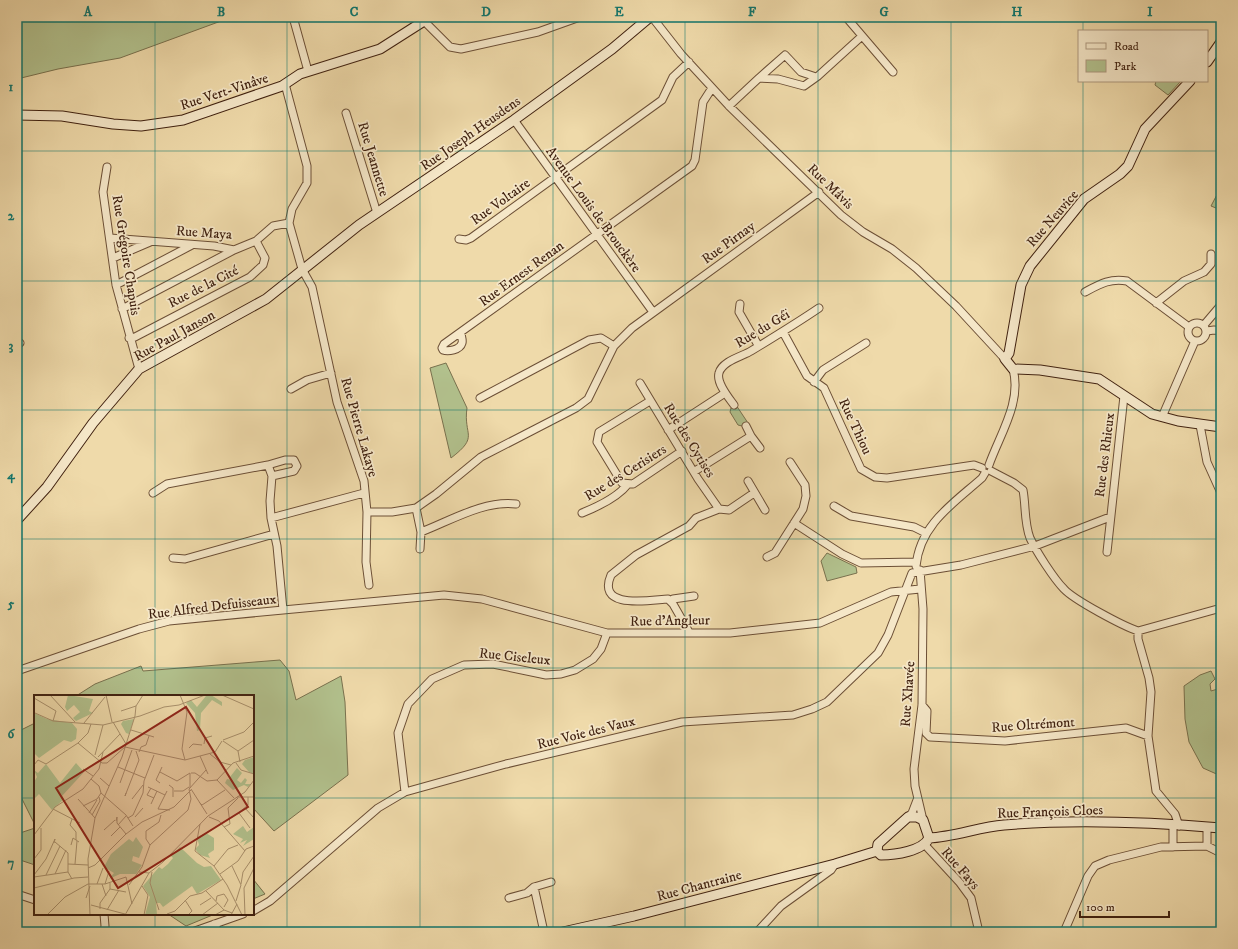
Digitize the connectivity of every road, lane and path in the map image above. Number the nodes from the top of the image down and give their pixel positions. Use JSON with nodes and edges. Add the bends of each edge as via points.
{"nodes":[{"id":1,"x":293,"y":17,"type":"edge"},
{"id":2,"x":580,"y":17,"type":"edge"},
{"id":3,"x":651,"y":17,"type":"edge"},
{"id":4,"x":846,"y":17,"type":"edge"},
{"id":5,"x":426,"y":18,"type":"edge"},
{"id":6,"x":862,"y":36,"type":"junction"},
{"id":7,"x":1221,"y":42,"type":"edge"},
{"id":8,"x":1208,"y":61,"type":"edge"},
{"id":9,"x":689,"y":62,"type":"junction"},
{"id":10,"x":776,"y":63,"type":"junction"},
{"id":11,"x":308,"y":71,"type":"junction"},
{"id":12,"x":801,"y":72,"type":"junction"},
{"id":13,"x":893,"y":72,"type":"dead end"},
{"id":14,"x":816,"y":77,"type":"junction"},
{"id":15,"x":759,"y":78,"type":"junction"},
{"id":16,"x":778,"y":79,"type":"junction"},
{"id":17,"x":1189,"y":82,"type":"edge"},
{"id":18,"x":791,"y":83,"type":"junction"},
{"id":19,"x":286,"y":84,"type":"junction"},
{"id":20,"x":712,"y":88,"type":"junction"},
{"id":21,"x":729,"y":106,"type":"junction"},
{"id":22,"x":346,"y":113,"type":"dead end"},
{"id":23,"x":17,"y":115,"type":"edge"},
{"id":24,"x":514,"y":120,"type":"junction"},
{"id":25,"x":107,"y":168,"type":"dead end"},
{"id":26,"x":555,"y":177,"type":"junction"},
{"id":27,"x":819,"y":192,"type":"junction"},
{"id":28,"x":377,"y":213,"type":"junction"},
{"id":29,"x":289,"y":223,"type":"junction"},
{"id":30,"x":596,"y":235,"type":"junction"},
{"id":31,"x":110,"y":238,"type":"junction"},
{"id":32,"x":459,"y":239,"type":"dead end"},
{"id":33,"x":152,"y":241,"type":"junction"},
{"id":34,"x":256,"y":241,"type":"junction"},
{"id":35,"x":192,"y":245,"type":"junction"},
{"id":36,"x":234,"y":250,"type":"junction"},
{"id":37,"x":1211,"y":254,"type":"dead end"},
{"id":38,"x":113,"y":258,"type":"junction"},
{"id":39,"x":302,"y":269,"type":"junction"},
{"id":40,"x":116,"y":285,"type":"junction"},
{"id":41,"x":1085,"y":292,"type":"dead end"},
{"id":42,"x":1156,"y":303,"type":"junction"},
{"id":43,"x":740,"y":304,"type":"dead end"},
{"id":44,"x":1221,"y":305,"type":"edge"},
{"id":45,"x":122,"y":308,"type":"junction"},
{"id":46,"x":819,"y":308,"type":"dead end"},
{"id":47,"x":653,"y":312,"type":"junction"},
{"id":48,"x":1189,"y":327,"type":"junction"},
{"id":49,"x":1205,"y":328,"type":"junction"},
{"id":50,"x":1221,"y":331,"type":"edge"},
{"id":51,"x":461,"y":332,"type":"dead end"},
{"id":52,"x":783,"y":332,"type":"junction"},
{"id":53,"x":129,"y":338,"type":"junction"},
{"id":54,"x":1195,"y":341,"type":"junction"},
{"id":55,"x":866,"y":343,"type":"dead end"},
{"id":56,"x":614,"y":346,"type":"junction"},
{"id":57,"x":758,"y":346,"type":"junction"},
{"id":58,"x":1005,"y":359,"type":"junction"},
{"id":59,"x":139,"y":369,"type":"junction"},
{"id":60,"x":1014,"y":369,"type":"junction"},
{"id":61,"x":331,"y":373,"type":"junction"},
{"id":62,"x":814,"y":382,"type":"junction"},
{"id":63,"x":640,"y":383,"type":"dead end"},
{"id":64,"x":291,"y":389,"type":"dead end"},
{"id":65,"x":725,"y":393,"type":"junction"},
{"id":66,"x":1124,"y":396,"type":"junction"},
{"id":67,"x":480,"y":398,"type":"dead end"},
{"id":68,"x":650,"y":401,"type":"junction"},
{"id":69,"x":734,"y":405,"type":"dead end"},
{"id":70,"x":1162,"y":417,"type":"junction"},
{"id":71,"x":1200,"y":425,"type":"junction"},
{"id":72,"x":746,"y":426,"type":"dead end"},
{"id":73,"x":1221,"y":427,"type":"edge"},
{"id":74,"x":668,"y":430,"type":"junction"},
{"id":75,"x":751,"y":436,"type":"junction"},
{"id":76,"x":760,"y":448,"type":"dead end"},
{"id":77,"x":682,"y":451,"type":"junction"},
{"id":78,"x":790,"y":462,"type":"dead end"},
{"id":79,"x":268,"y":465,"type":"junction"},
{"id":80,"x":987,"y":469,"type":"junction"},
{"id":81,"x":695,"y":471,"type":"junction"},
{"id":82,"x":272,"y":476,"type":"junction"},
{"id":83,"x":748,"y":482,"type":"dead end"},
{"id":84,"x":628,"y":484,"type":"junction"},
{"id":85,"x":153,"y":493,"type":"dead end"},
{"id":86,"x":364,"y":493,"type":"junction"},
{"id":87,"x":754,"y":493,"type":"junction"},
{"id":88,"x":1221,"y":493,"type":"edge"},
{"id":89,"x":516,"y":504,"type":"dead end"},
{"id":90,"x":834,"y":506,"type":"dead end"},
{"id":91,"x":416,"y":508,"type":"junction"},
{"id":92,"x":719,"y":509,"type":"junction"},
{"id":93,"x":766,"y":510,"type":"dead end"},
{"id":94,"x":367,"y":512,"type":"junction"},
{"id":95,"x":582,"y":513,"type":"dead end"},
{"id":96,"x":1110,"y":517,"type":"junction"},
{"id":97,"x":271,"y":518,"type":"junction"},
{"id":98,"x":17,"y":520,"type":"edge"},
{"id":99,"x":794,"y":523,"type":"junction"},
{"id":100,"x":421,"y":532,"type":"junction"},
{"id":101,"x":926,"y":533,"type":"junction"},
{"id":102,"x":274,"y":534,"type":"junction"},
{"id":103,"x":1035,"y":546,"type":"junction"},
{"id":104,"x":420,"y":549,"type":"dead end"},
{"id":105,"x":1107,"y":552,"type":"dead end"},
{"id":106,"x":767,"y":557,"type":"dead end"},
{"id":107,"x":173,"y":558,"type":"dead end"},
{"id":108,"x":916,"y":562,"type":"junction"},
{"id":109,"x":916,"y":571,"type":"junction"},
{"id":110,"x":369,"y":585,"type":"dead end"},
{"id":111,"x":920,"y":589,"type":"junction"},
{"id":112,"x":906,"y":590,"type":"junction"},
{"id":113,"x":694,"y":596,"type":"dead end"},
{"id":114,"x":418,"y":598,"type":"joint"},
{"id":115,"x":670,"y":601,"type":"junction"},
{"id":116,"x":1221,"y":608,"type":"edge"},
{"id":117,"x":283,"y":610,"type":"junction"},
{"id":118,"x":1138,"y":631,"type":"junction"},
{"id":119,"x":689,"y":632,"type":"junction"},
{"id":120,"x":607,"y":633,"type":"junction"},
{"id":121,"x":17,"y":671,"type":"edge"},
{"id":122,"x":922,"y":705,"type":"junction"},
{"id":123,"x":1148,"y":736,"type":"junction"},
{"id":124,"x":404,"y":792,"type":"junction"},
{"id":125,"x":918,"y":800,"type":"junction"},
{"id":126,"x":908,"y":817,"type":"junction"},
{"id":127,"x":923,"y":820,"type":"junction"},
{"id":128,"x":1176,"y":826,"type":"junction"},
{"id":129,"x":1207,"y":827,"type":"junction"},
{"id":130,"x":1221,"y":828,"type":"edge"},
{"id":131,"x":927,"y":842,"type":"junction"},
{"id":132,"x":1207,"y":846,"type":"junction"},
{"id":133,"x":1173,"y":847,"type":"junction"},
{"id":134,"x":877,"y":851,"type":"junction"},
{"id":135,"x":1221,"y":854,"type":"edge"},
{"id":136,"x":838,"y":863,"type":"junction"},
{"id":137,"x":551,"y":882,"type":"dead end"},
{"id":138,"x":534,"y":887,"type":"junction"},
{"id":139,"x":17,"y":894,"type":"edge"},
{"id":140,"x":509,"y":898,"type":"dead end"},
{"id":141,"x":34,"y":900,"type":"edge"},
{"id":142,"x":254,"y":910,"type":"edge"},
{"id":143,"x":104,"y":915,"type":"edge"},
{"id":144,"x":240,"y":915,"type":"edge"},
{"id":145,"x":214,"y":924,"type":"junction"},
{"id":146,"x":104,"y":932,"type":"edge"},
{"id":147,"x":192,"y":932,"type":"edge"},
{"id":148,"x":219,"y":932,"type":"edge"},
{"id":149,"x":544,"y":932,"type":"edge"},
{"id":150,"x":563,"y":932,"type":"edge"},
{"id":151,"x":757,"y":932,"type":"edge"},
{"id":152,"x":980,"y":932,"type":"edge"},
{"id":153,"x":1064,"y":932,"type":"edge"}],
"edges":[{"from":1,"to":11,"type":"street"},
{"from":2,"to":5,"type":"street","via":[[538,32],[461,49],[450,47]]},
{"from":3,"to":9,"type":"street","name":"Rue Mâvis"},
{"from":3,"to":24,"type":"street","name":"Rue Joseph Heusdens"},
{"from":4,"to":6,"type":"street"},
{"from":5,"to":11,"type":"street","name":"Rue Vert-Vinâve","via":[[380,49]]},
{"from":6,"to":13,"type":"street"},
{"from":6,"to":14,"type":"street"},
{"from":7,"to":8,"type":"street"},
{"from":9,"to":20,"type":"street","name":"Rue Mâvis"},
{"from":9,"to":26,"type":"street","name":"Rue Voltaire","via":[[673,77],[662,100]]},
{"from":10,"to":12,"type":"street","via":[[785,55]]},
{"from":10,"to":15,"type":"street"},
{"from":10,"to":16,"type":"street","via":[[775,72]]},
{"from":11,"to":19,"type":"street","name":"Rue Vert-Vinâve"},
{"from":12,"to":14,"type":"street"},
{"from":12,"to":18,"type":"street","via":[[798,79]]},
{"from":14,"to":18,"type":"street","via":[[804,86]]},
{"from":15,"to":16,"type":"street"},
{"from":15,"to":21,"type":"street"},
{"from":16,"to":18,"type":"street"},
{"from":17,"to":58,"type":"street","name":"Rue Neuvice","via":[[1145,129],[1128,166],[1084,199],[1030,266],[1021,285],[1009,353]]},
{"from":19,"to":23,"type":"street","name":"Rue Vert-Vinâve","via":[[183,120],[141,126],[62,116]]},
{"from":19,"to":29,"type":"street","via":[[307,166],[307,182],[292,208]]},
{"from":20,"to":21,"type":"street","name":"Rue Mâvis"},
{"from":20,"to":30,"type":"street","name":"Rue Ernest Renan","via":[[703,102],[692,166]]},
{"from":21,"to":27,"type":"street","name":"Rue Mâvis"},
{"from":22,"to":28,"type":"street","name":"Rue Jeannette"},
{"from":24,"to":26,"type":"street","name":"Avenue Louis de Brouckère"},
{"from":24,"to":28,"type":"street","name":"Rue Joseph Heusdens"},
{"from":25,"to":31,"type":"street","name":"Rue Grégoire Chapuis","via":[[103,192]]},
{"from":26,"to":30,"type":"street","name":"Avenue Louis de Brouckère"},
{"from":26,"to":32,"type":"street","name":"Rue Voltaire","via":[[471,238]]},
{"from":27,"to":47,"type":"street","name":"Rue Pirnay"},
{"from":27,"to":58,"type":"street","name":"Rue Mâvis","via":[[841,215],[916,268],[956,306]]},
{"from":28,"to":39,"type":"street","name":"Rue Joseph Heusdens"},
{"from":29,"to":34,"type":"street","name":"Rue Maya","via":[[273,226]]},
{"from":29,"to":39,"type":"street","name":"Rue Pierre Lakaye"},
{"from":30,"to":47,"type":"street","name":"Avenue Louis de Brouckère"},
{"from":30,"to":51,"type":"street","name":"Rue Ernest Renan"},
{"from":31,"to":33,"type":"street","name":"Rue Maya"},
{"from":31,"to":38,"type":"street","name":"Rue Grégoire Chapuis"},
{"from":33,"to":35,"type":"street","name":"Rue Maya"},
{"from":33,"to":38,"type":"street"},
{"from":34,"to":36,"type":"street","name":"Rue Maya"},
{"from":34,"to":53,"type":"street","name":"Rue de la Cité","via":[[265,258],[263,265],[250,277]]},
{"from":35,"to":36,"type":"street","name":"Rue Maya"},
{"from":35,"to":40,"type":"street"},
{"from":36,"to":45,"type":"street"},
{"from":37,"to":42,"type":"street","via":[[1211,264],[1204,272],[1184,281]]},
{"from":38,"to":40,"type":"street","name":"Rue Grégoire Chapuis"},
{"from":39,"to":59,"type":"street","name":"Rue Paul Janson","via":[[266,300]]},
{"from":39,"to":61,"type":"street","name":"Rue Pierre Lakaye","via":[[312,287]]},
{"from":40,"to":45,"type":"street","name":"Rue Grégoire Chapuis"},
{"from":41,"to":42,"type":"street","via":[[1102,282],[1116,279],[1127,281]]},
{"from":42,"to":48,"type":"street"},
{"from":43,"to":57,"type":"street","via":[[739,312]]},
{"from":44,"to":49,"type":"street"},
{"from":45,"to":53,"type":"street","name":"Rue Grégoire Chapuis"},
{"from":46,"to":52,"type":"street","name":"Rue du Géï"},
{"from":47,"to":56,"type":"street","name":"Rue Pirnay"},
{"from":48,"to":49,"type":"street","via":[[1199,323]]},
{"from":48,"to":54,"type":"street","via":[[1190,338]]},
{"from":49,"to":50,"type":"street"},
{"from":49,"to":54,"type":"street","via":[[1205,337],[1201,341]]},
{"from":52,"to":57,"type":"street","name":"Rue du Géï"},
{"from":52,"to":62,"type":"street","name":"Rue Thiou","via":[[807,376]]},
{"from":53,"to":59,"type":"street","name":"Rue Grégoire Chapuis"},
{"from":54,"to":70,"type":"street"},
{"from":55,"to":62,"type":"street","via":[[823,370]]},
{"from":56,"to":67,"type":"street","via":[[601,338],[593,338]]},
{"from":56,"to":91,"type":"street","name":"Rue Pirnay","via":[[588,399],[576,408],[481,457]]},
{"from":57,"to":65,"type":"street","name":"Rue du Géï","via":[[720,370],[718,375]]},
{"from":58,"to":60,"type":"street"},
{"from":59,"to":98,"type":"street","name":"Rue Paul Janson","via":[[93,423],[47,487]]},
{"from":60,"to":66,"type":"street","via":[[1040,370],[1099,379]]},
{"from":60,"to":80,"type":"street","via":[[1016,380],[1010,411],[1004,433]]},
{"from":61,"to":64,"type":"street","name":"Rue Pierre Lakaye","via":[[307,380]]},
{"from":61,"to":86,"type":"street","name":"Rue Pierre Lakaye","via":[[337,402],[364,481]]},
{"from":62,"to":80,"type":"street","name":"Rue Thiou","via":[[824,388],[861,469],[875,477],[887,478],[974,465]]},
{"from":63,"to":68,"type":"street","name":"Rue des Cytises"},
{"from":65,"to":69,"type":"street"},
{"from":65,"to":74,"type":"street"},
{"from":66,"to":70,"type":"street","via":[[1152,414]]},
{"from":66,"to":96,"type":"street","name":"Rue des Rhieux"},
{"from":68,"to":74,"type":"street","name":"Rue des Cytises"},
{"from":68,"to":84,"type":"street","via":[[599,432],[597,442],[622,483]]},
{"from":70,"to":71,"type":"street"},
{"from":71,"to":73,"type":"street"},
{"from":71,"to":88,"type":"street","via":[[1207,462]]},
{"from":72,"to":75,"type":"street"},
{"from":74,"to":77,"type":"street","name":"Rue des Cytises"},
{"from":75,"to":76,"type":"street"},
{"from":75,"to":81,"type":"street"},
{"from":77,"to":81,"type":"street","name":"Rue des Cytises"},
{"from":77,"to":84,"type":"street","name":"Rue des Cerisiers","via":[[633,484]]},
{"from":78,"to":99,"type":"street","via":[[806,490],[805,502]]},
{"from":79,"to":82,"type":"street"},
{"from":79,"to":82,"type":"street","via":[[294,460],[297,466],[294,471]]},
{"from":79,"to":85,"type":"street","via":[[167,484]]},
{"from":80,"to":101,"type":"street","via":[[982,478],[936,518]]},
{"from":80,"to":103,"type":"street","via":[[1022,490],[1026,525]]},
{"from":81,"to":92,"type":"street","name":"Rue des Cytises"},
{"from":82,"to":97,"type":"street"},
{"from":83,"to":87,"type":"street"},
{"from":84,"to":95,"type":"street","name":"Rue des Cerisiers","via":[[602,503]]},
{"from":86,"to":94,"type":"street","name":"Rue Pierre Lakaye"},
{"from":86,"to":97,"type":"street"},
{"from":87,"to":92,"type":"street","via":[[729,510]]},
{"from":87,"to":93,"type":"street"},
{"from":89,"to":100,"type":"street","via":[[504,502],[479,509]]},
{"from":90,"to":101,"type":"street","via":[[851,516],[914,527]]},
{"from":91,"to":94,"type":"street","via":[[392,512]]},
{"from":91,"to":100,"type":"street"},
{"from":92,"to":115,"type":"street","via":[[696,518],[689,526],[650,546],[611,575],[608,586],[611,595],[620,601]]},
{"from":94,"to":110,"type":"street","name":"Rue Pierre Lakaye","via":[[366,562]]},
{"from":96,"to":103,"type":"street","name":"Rue des Rhieux"},
{"from":96,"to":105,"type":"street","name":"Rue des Rhieux"},
{"from":97,"to":102,"type":"street"},
{"from":99,"to":106,"type":"street","via":[[775,553]]},
{"from":99,"to":108,"type":"street","via":[[842,554],[861,563]]},
{"from":100,"to":104,"type":"street"},
{"from":101,"to":108,"type":"street"},
{"from":102,"to":107,"type":"street","via":[[185,559]]},
{"from":102,"to":117,"type":"street"},
{"from":103,"to":109,"type":"street","name":"Rue des Rhieux","via":[[961,565]]},
{"from":103,"to":118,"type":"street","via":[[1065,590],[1098,611]]},
{"from":108,"to":109,"type":"street"},
{"from":109,"to":111,"type":"street","name":"Rue Xhavée"},
{"from":109,"to":112,"type":"street","name":"Rue Voie des Vaux"},
{"from":111,"to":112,"type":"street","name":"Rue d'Angleur"},
{"from":111,"to":122,"type":"street","name":"Rue Xhavée","via":[[923,610]]},
{"from":112,"to":119,"type":"street","name":"Rue d'Angleur","via":[[880,596],[820,623],[730,633]]},
{"from":112,"to":124,"type":"street","name":"Rue Voie des Vaux","via":[[878,653],[831,699],[812,709],[793,715],[682,722],[506,764]]},
{"from":113,"to":115,"type":"street"},
{"from":114,"to":117,"type":"street","name":"Rue Alfred Defuisseaux"},
{"from":114,"to":120,"type":"street","name":"Rue d'Angleur","via":[[444,595],[482,599]]},
{"from":115,"to":119,"type":"street"},
{"from":116,"to":118,"type":"street"},
{"from":117,"to":121,"type":"street","name":"Rue Alfred Defuisseaux","via":[[169,621]]},
{"from":118,"to":123,"type":"street","via":[[1151,692]]},
{"from":119,"to":120,"type":"street","name":"Rue d'Angleur"},
{"from":120,"to":124,"type":"street","name":"Rue Ciseleux","via":[[601,649],[593,659],[575,670],[561,674],[546,675],[493,664],[464,665],[432,679],[408,704],[398,733]]},
{"from":122,"to":123,"type":"street","name":"Rue Oltrémont","via":[[927,711],[926,733],[930,737],[1005,742],[1126,728]]},
{"from":122,"to":125,"type":"street","name":"Rue Xhavée","via":[[914,769]]},
{"from":123,"to":128,"type":"street","via":[[1156,791],[1175,814]]},
{"from":124,"to":142,"type":"street","name":"Rue Voie des Vaux","via":[[378,808],[270,901]]},
{"from":125,"to":126,"type":"street"},
{"from":125,"to":127,"type":"street","name":"Rue Xhavée"},
{"from":126,"to":127,"type":"street"},
{"from":126,"to":134,"type":"street","via":[[878,844]]},
{"from":127,"to":131,"type":"street"},
{"from":128,"to":129,"type":"street","name":"Rue François Cloes"},
{"from":128,"to":131,"type":"street","name":"Rue François Cloes","via":[[1075,821],[1003,825]]},
{"from":128,"to":133,"type":"street"},
{"from":129,"to":130,"type":"street","name":"Rue François Cloes"},
{"from":129,"to":132,"type":"street"},
{"from":131,"to":134,"type":"street","name":"Rue François Cloes","via":[[890,855],[881,855]]},
{"from":131,"to":152,"type":"street","name":"Rue Fays","via":[[930,853],[971,898]]},
{"from":132,"to":133,"type":"street"},
{"from":132,"to":135,"type":"street"},
{"from":133,"to":153,"type":"street","via":[[1161,847],[1095,866],[1088,876]]},
{"from":134,"to":136,"type":"street","name":"Rue Chantraine"},
{"from":136,"to":150,"type":"street","name":"Rue Chantraine"},
{"from":136,"to":151,"type":"street","via":[[781,906]]},
{"from":137,"to":138,"type":"street"},
{"from":138,"to":140,"type":"street","via":[[527,893]]},
{"from":138,"to":149,"type":"street"},
{"from":139,"to":141,"type":"street"},
{"from":143,"to":146,"type":"street"},
{"from":144,"to":145,"type":"street"},
{"from":145,"to":147,"type":"street"},
{"from":145,"to":148,"type":"street"}]}
